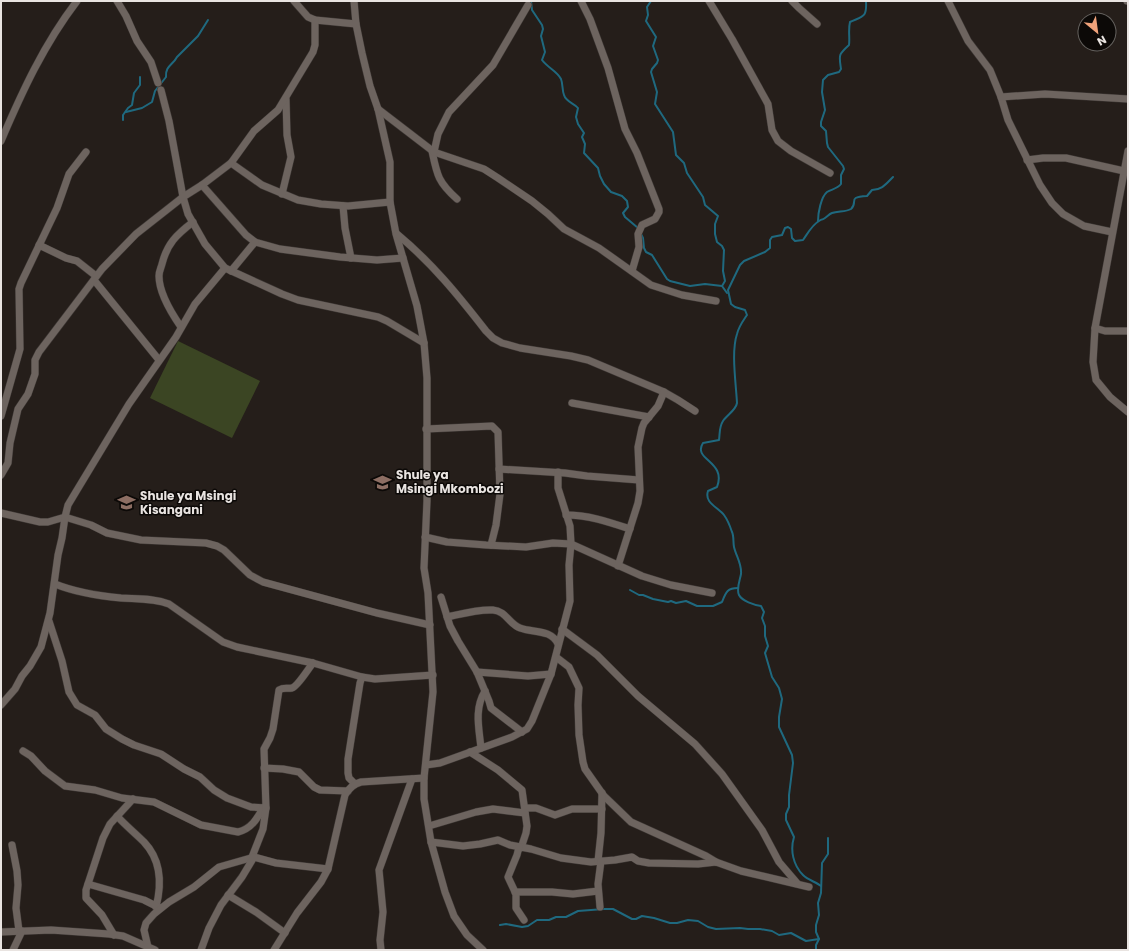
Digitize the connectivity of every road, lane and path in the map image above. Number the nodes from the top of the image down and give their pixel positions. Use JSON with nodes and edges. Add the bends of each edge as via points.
{"nodes":[{"id":1,"x":77,"y":1,"type":"edge"},
{"id":2,"x":117,"y":1,"type":"edge"},
{"id":3,"x":294,"y":1,"type":"edge"},
{"id":4,"x":354,"y":1,"type":"edge"},
{"id":5,"x":581,"y":1,"type":"edge"},
{"id":6,"x":709,"y":1,"type":"edge"},
{"id":7,"x":792,"y":1,"type":"edge"},
{"id":8,"x":948,"y":1,"type":"edge"},
{"id":9,"x":528,"y":5,"type":"dead end"},
{"id":10,"x":315,"y":20,"type":"junction"},
{"id":11,"x":356,"y":24,"type":"junction"},
{"id":12,"x":817,"y":24,"type":"dead end"},
{"id":13,"x":1001,"y":98,"type":"junction"},
{"id":14,"x":286,"y":99,"type":"junction"},
{"id":15,"x":1128,"y":99,"type":"edge"},
{"id":16,"x":378,"y":109,"type":"junction"},
{"id":17,"x":1,"y":141,"type":"edge"},
{"id":18,"x":1128,"y":151,"type":"edge"},
{"id":19,"x":86,"y":152,"type":"dead end"},
{"id":20,"x":433,"y":152,"type":"junction"},
{"id":21,"x":1027,"y":160,"type":"junction"},
{"id":22,"x":231,"y":164,"type":"junction"},
{"id":23,"x":1124,"y":171,"type":"junction"},
{"id":24,"x":830,"y":173,"type":"dead end"},
{"id":25,"x":202,"y":185,"type":"junction"},
{"id":26,"x":282,"y":194,"type":"junction"},
{"id":27,"x":183,"y":196,"type":"junction"},
{"id":28,"x":457,"y":198,"type":"dead end"},
{"id":29,"x":390,"y":202,"type":"junction"},
{"id":30,"x":343,"y":206,"type":"junction"},
{"id":31,"x":193,"y":222,"type":"junction"},
{"id":32,"x":1112,"y":232,"type":"junction"},
{"id":33,"x":396,"y":234,"type":"junction"},
{"id":34,"x":255,"y":242,"type":"junction"},
{"id":35,"x":39,"y":245,"type":"junction"},
{"id":36,"x":351,"y":258,"type":"junction"},
{"id":37,"x":403,"y":258,"type":"junction"},
{"id":38,"x":228,"y":270,"type":"junction"},
{"id":39,"x":632,"y":271,"type":"junction"},
{"id":40,"x":95,"y":278,"type":"junction"},
{"id":41,"x":716,"y":301,"type":"dead end"},
{"id":42,"x":181,"y":327,"type":"junction"},
{"id":43,"x":1095,"y":328,"type":"junction"},
{"id":44,"x":1128,"y":331,"type":"edge"},
{"id":45,"x":424,"y":343,"type":"junction"},
{"id":46,"x":160,"y":360,"type":"junction"},
{"id":47,"x":664,"y":392,"type":"junction"},
{"id":48,"x":572,"y":403,"type":"dead end"},
{"id":49,"x":695,"y":411,"type":"dead end"},
{"id":50,"x":1128,"y":412,"type":"edge"},
{"id":51,"x":1,"y":416,"type":"edge"},
{"id":52,"x":649,"y":416,"type":"junction"},
{"id":53,"x":426,"y":429,"type":"junction"},
{"id":54,"x":499,"y":469,"type":"junction"},
{"id":55,"x":558,"y":472,"type":"junction"},
{"id":56,"x":1,"y":474,"type":"edge"},
{"id":57,"x":639,"y":480,"type":"junction"},
{"id":58,"x":1,"y":513,"type":"edge"},
{"id":59,"x":566,"y":515,"type":"junction"},
{"id":60,"x":65,"y":517,"type":"junction"},
{"id":61,"x":630,"y":529,"type":"junction"},
{"id":62,"x":425,"y":537,"type":"junction"},
{"id":63,"x":571,"y":544,"type":"junction"},
{"id":64,"x":491,"y":546,"type":"junction"},
{"id":65,"x":618,"y":566,"type":"junction"},
{"id":66,"x":55,"y":584,"type":"junction"},
{"id":67,"x":712,"y":593,"type":"dead end"},
{"id":68,"x":441,"y":597,"type":"dead end"},
{"id":69,"x":447,"y":617,"type":"junction"},
{"id":70,"x":49,"y":621,"type":"junction"},
{"id":71,"x":430,"y":625,"type":"junction"},
{"id":72,"x":562,"y":629,"type":"junction"},
{"id":73,"x":558,"y":644,"type":"junction"},
{"id":74,"x":556,"y":657,"type":"junction"},
{"id":75,"x":312,"y":664,"type":"junction"},
{"id":76,"x":477,"y":672,"type":"junction"},
{"id":77,"x":551,"y":674,"type":"junction"},
{"id":78,"x":433,"y":675,"type":"junction"},
{"id":79,"x":362,"y":677,"type":"junction"},
{"id":80,"x":485,"y":691,"type":"junction"},
{"id":81,"x":1,"y":705,"type":"edge"},
{"id":82,"x":522,"y":732,"type":"junction"},
{"id":83,"x":482,"y":748,"type":"junction"},
{"id":84,"x":23,"y":751,"type":"dead end"},
{"id":85,"x":470,"y":752,"type":"junction"},
{"id":86,"x":426,"y":765,"type":"junction"},
{"id":87,"x":264,"y":768,"type":"junction"},
{"id":88,"x":424,"y":778,"type":"junction"},
{"id":89,"x":412,"y":779,"type":"junction"},
{"id":90,"x":355,"y":784,"type":"junction"},
{"id":91,"x":348,"y":791,"type":"junction"},
{"id":92,"x":602,"y":793,"type":"junction"},
{"id":93,"x":133,"y":799,"type":"junction"},
{"id":94,"x":264,"y":808,"type":"junction"},
{"id":95,"x":602,"y":809,"type":"junction"},
{"id":96,"x":525,"y":811,"type":"junction"},
{"id":97,"x":117,"y":816,"type":"junction"},
{"id":98,"x":429,"y":826,"type":"junction"},
{"id":99,"x":431,"y":842,"type":"junction"},
{"id":100,"x":12,"y":845,"type":"dead end"},
{"id":101,"x":520,"y":847,"type":"junction"},
{"id":102,"x":253,"y":857,"type":"junction"},
{"id":103,"x":599,"y":861,"type":"junction"},
{"id":104,"x":716,"y":862,"type":"junction"},
{"id":105,"x":328,"y":869,"type":"junction"},
{"id":106,"x":797,"y":883,"type":"junction"},
{"id":107,"x":88,"y":884,"type":"junction"},
{"id":108,"x":809,"y":887,"type":"dead end"},
{"id":109,"x":598,"y":891,"type":"junction"},
{"id":110,"x":515,"y":892,"type":"junction"},
{"id":111,"x":228,"y":895,"type":"junction"},
{"id":112,"x":158,"y":907,"type":"junction"},
{"id":113,"x":600,"y":907,"type":"dead end"},
{"id":114,"x":524,"y":920,"type":"dead end"},
{"id":115,"x":20,"y":931,"type":"junction"},
{"id":116,"x":1,"y":932,"type":"edge"},
{"id":117,"x":284,"y":933,"type":"junction"},
{"id":118,"x":114,"y":935,"type":"junction"},
{"id":119,"x":151,"y":948,"type":"edge"},
{"id":120,"x":12,"y":950,"type":"edge"},
{"id":121,"x":202,"y":950,"type":"edge"},
{"id":122,"x":274,"y":950,"type":"edge"},
{"id":123,"x":381,"y":950,"type":"edge"},
{"id":124,"x":483,"y":950,"type":"edge"}],
"edges":[{"from":1,"to":17,"type":"street","via":[[44,49]]},
{"from":2,"to":27,"type":"street","via":[[150,62],[159,86],[169,121]]},
{"from":3,"to":10,"type":"street","via":[[308,17]]},
{"from":4,"to":11,"type":"street"},
{"from":5,"to":39,"type":"street","via":[[608,68],[625,129],[660,212],[655,219],[642,226],[638,234],[639,247]]},
{"from":6,"to":24,"type":"street","via":[[768,104],[772,130],[778,141]]},
{"from":7,"to":12,"type":"street"},
{"from":8,"to":13,"type":"street","via":[[968,41],[990,70]]},
{"from":9,"to":20,"type":"street","via":[[493,65],[448,112]]},
{"from":10,"to":11,"type":"street"},
{"from":10,"to":14,"type":"street","via":[[316,45]]},
{"from":11,"to":16,"type":"street"},
{"from":13,"to":15,"type":"street","via":[[1046,94]]},
{"from":13,"to":21,"type":"street","via":[[1008,120]]},
{"from":14,"to":22,"type":"street","via":[[278,110],[254,131]]},
{"from":14,"to":26,"type":"street","via":[[287,135],[291,157]]},
{"from":16,"to":20,"type":"street"},
{"from":16,"to":29,"type":"street","via":[[390,162]]},
{"from":18,"to":23,"type":"street"},
{"from":19,"to":35,"type":"street","via":[[69,174],[57,208]]},
{"from":20,"to":28,"type":"street","via":[[436,171],[442,185]]},
{"from":20,"to":39,"type":"street","via":[[484,169],[532,201],[564,229],[599,248]]},
{"from":21,"to":23,"type":"street","via":[[1066,158]]},
{"from":21,"to":32,"type":"street","via":[[1052,203],[1063,214],[1084,226]]},
{"from":22,"to":25,"type":"street"},
{"from":22,"to":26,"type":"street","via":[[262,185]]},
{"from":23,"to":32,"type":"street"},
{"from":25,"to":27,"type":"street"},
{"from":25,"to":34,"type":"street"},
{"from":26,"to":30,"type":"street","via":[[298,200]]},
{"from":27,"to":31,"type":"street"},
{"from":27,"to":40,"type":"street","via":[[136,234]]},
{"from":29,"to":30,"type":"street"},
{"from":29,"to":33,"type":"street"},
{"from":30,"to":36,"type":"street"},
{"from":31,"to":38,"type":"street","via":[[205,244]]},
{"from":31,"to":42,"type":"street","via":[[174,238],[165,251],[159,272],[168,305]]},
{"from":32,"to":43,"type":"street"},
{"from":33,"to":37,"type":"street"},
{"from":33,"to":47,"type":"street","via":[[439,273],[493,338],[520,348],[588,360]]},
{"from":34,"to":36,"type":"street","via":[[280,249]]},
{"from":34,"to":38,"type":"street"},
{"from":35,"to":40,"type":"street","via":[[78,261]]},
{"from":35,"to":51,"type":"street","via":[[19,288],[20,349]]},
{"from":36,"to":37,"type":"street"},
{"from":37,"to":45,"type":"street","via":[[417,306]]},
{"from":38,"to":42,"type":"street","via":[[195,304]]},
{"from":38,"to":45,"type":"street","via":[[298,300],[378,317]]},
{"from":39,"to":41,"type":"street","via":[[651,285],[682,295]]},
{"from":40,"to":46,"type":"street"},
{"from":40,"to":56,"type":"street","via":[[34,360],[35,374],[28,394],[18,409],[8,463]]},
{"from":42,"to":46,"type":"street"},
{"from":43,"to":44,"type":"street"},
{"from":43,"to":50,"type":"street","via":[[1093,362],[1096,380],[1110,397]]},
{"from":45,"to":53,"type":"street","via":[[427,378]]},
{"from":46,"to":60,"type":"street","via":[[128,404],[68,505]]},
{"from":47,"to":49,"type":"street"},
{"from":47,"to":52,"type":"street","via":[[658,406]]},
{"from":48,"to":52,"type":"street"},
{"from":52,"to":57,"type":"street","via":[[642,428],[638,447]]},
{"from":53,"to":54,"type":"street","via":[[492,426],[498,432]]},
{"from":53,"to":62,"type":"street"},
{"from":54,"to":55,"type":"street"},
{"from":54,"to":64,"type":"street","via":[[500,494]]},
{"from":55,"to":57,"type":"street"},
{"from":55,"to":59,"type":"street","via":[[558,488]]},
{"from":57,"to":61,"type":"street","via":[[638,503]]},
{"from":58,"to":60,"type":"street","via":[[40,522]]},
{"from":59,"to":61,"type":"street","via":[[597,518]]},
{"from":59,"to":63,"type":"street","via":[[570,526]]},
{"from":60,"to":66,"type":"street"},
{"from":60,"to":71,"type":"street","via":[[107,533],[141,540],[206,543],[217,546],[250,575],[263,582],[377,614]]},
{"from":61,"to":65,"type":"street"},
{"from":62,"to":64,"type":"street"},
{"from":62,"to":71,"type":"street","via":[[424,568]]},
{"from":63,"to":64,"type":"street"},
{"from":63,"to":65,"type":"street"},
{"from":63,"to":72,"type":"street","via":[[570,601]]},
{"from":65,"to":67,"type":"street","via":[[670,585]]},
{"from":66,"to":70,"type":"street"},
{"from":66,"to":75,"type":"street","via":[[101,595],[161,601],[223,642]]},
{"from":68,"to":69,"type":"street"},
{"from":69,"to":73,"type":"street","via":[[500,611],[517,627],[551,635]]},
{"from":69,"to":76,"type":"street"},
{"from":70,"to":81,"type":"street","via":[[36,657]]},
{"from":70,"to":94,"type":"street","via":[[69,692],[77,705],[95,715],[106,729],[122,740],[161,754],[200,777],[227,798],[240,804]]},
{"from":71,"to":78,"type":"street"},
{"from":72,"to":73,"type":"street"},
{"from":72,"to":106,"type":"street","via":[[597,655],[638,696],[695,744],[722,774],[762,830],[779,862]]},
{"from":73,"to":74,"type":"street"},
{"from":74,"to":77,"type":"street"},
{"from":74,"to":92,"type":"street","via":[[567,664],[579,688],[578,720],[583,762]]},
{"from":75,"to":79,"type":"street"},
{"from":75,"to":87,"type":"street","via":[[296,685],[279,690],[273,729],[264,749]]},
{"from":76,"to":77,"type":"street","via":[[528,676]]},
{"from":76,"to":80,"type":"street"},
{"from":77,"to":82,"type":"street","via":[[530,726]]},
{"from":78,"to":79,"type":"street","via":[[375,679]]},
{"from":78,"to":86,"type":"street","via":[[434,692]]},
{"from":79,"to":90,"type":"street","via":[[348,760],[349,778]]},
{"from":80,"to":82,"type":"street","via":[[492,710]]},
{"from":80,"to":83,"type":"street","via":[[478,708]]},
{"from":82,"to":83,"type":"street"},
{"from":83,"to":85,"type":"street"},
{"from":84,"to":93,"type":"street","via":[[65,786]]},
{"from":85,"to":86,"type":"street","via":[[440,763]]},
{"from":85,"to":96,"type":"street","via":[[520,787]]},
{"from":86,"to":88,"type":"street"},
{"from":87,"to":91,"type":"street","via":[[299,772],[320,790]]},
{"from":87,"to":94,"type":"street"},
{"from":88,"to":89,"type":"street"},
{"from":88,"to":98,"type":"street","via":[[424,798]]},
{"from":89,"to":90,"type":"street"},
{"from":89,"to":123,"type":"street","via":[[379,870],[383,912]]},
{"from":90,"to":91,"type":"street"},
{"from":91,"to":105,"type":"street"},
{"from":92,"to":95,"type":"street"},
{"from":92,"to":104,"type":"street","via":[[631,822]]},
{"from":93,"to":94,"type":"street","via":[[159,804],[201,825],[238,832],[256,821]]},
{"from":93,"to":97,"type":"street"},
{"from":94,"to":102,"type":"street","via":[[262,829]]},
{"from":95,"to":96,"type":"street","via":[[572,809],[555,815],[536,808]]},
{"from":95,"to":103,"type":"street"},
{"from":96,"to":98,"type":"street","via":[[493,809]]},
{"from":96,"to":101,"type":"street","via":[[526,833]]},
{"from":97,"to":107,"type":"street","via":[[103,838]]},
{"from":97,"to":112,"type":"street","via":[[145,843],[156,859],[160,886]]},
{"from":98,"to":99,"type":"street"},
{"from":99,"to":101,"type":"street","via":[[463,846],[498,840]]},
{"from":99,"to":124,"type":"street","via":[[454,916],[467,935]]},
{"from":100,"to":115,"type":"street","via":[[17,871],[16,908]]},
{"from":101,"to":103,"type":"street","via":[[570,860]]},
{"from":101,"to":110,"type":"street","via":[[508,874]]},
{"from":102,"to":105,"type":"street","via":[[290,865]]},
{"from":102,"to":111,"type":"street"},
{"from":102,"to":112,"type":"street","via":[[219,867],[194,887]]},
{"from":103,"to":104,"type":"street","via":[[632,857],[649,863]]},
{"from":103,"to":109,"type":"street"},
{"from":104,"to":106,"type":"street","via":[[741,871]]},
{"from":105,"to":117,"type":"street"},
{"from":106,"to":108,"type":"street"},
{"from":107,"to":112,"type":"street","via":[[144,900]]},
{"from":107,"to":118,"type":"street","via":[[86,898],[102,915]]},
{"from":109,"to":110,"type":"street","via":[[573,894]]},
{"from":109,"to":113,"type":"street"},
{"from":110,"to":114,"type":"street","via":[[516,908]]},
{"from":111,"to":117,"type":"street"},
{"from":111,"to":121,"type":"street","via":[[209,928]]},
{"from":112,"to":119,"type":"street","via":[[144,930]]},
{"from":115,"to":116,"type":"street"},
{"from":115,"to":118,"type":"street","via":[[68,931]]},
{"from":115,"to":120,"type":"street"},
{"from":117,"to":122,"type":"street"},
{"from":118,"to":119,"type":"street","via":[[123,936]]}]}
